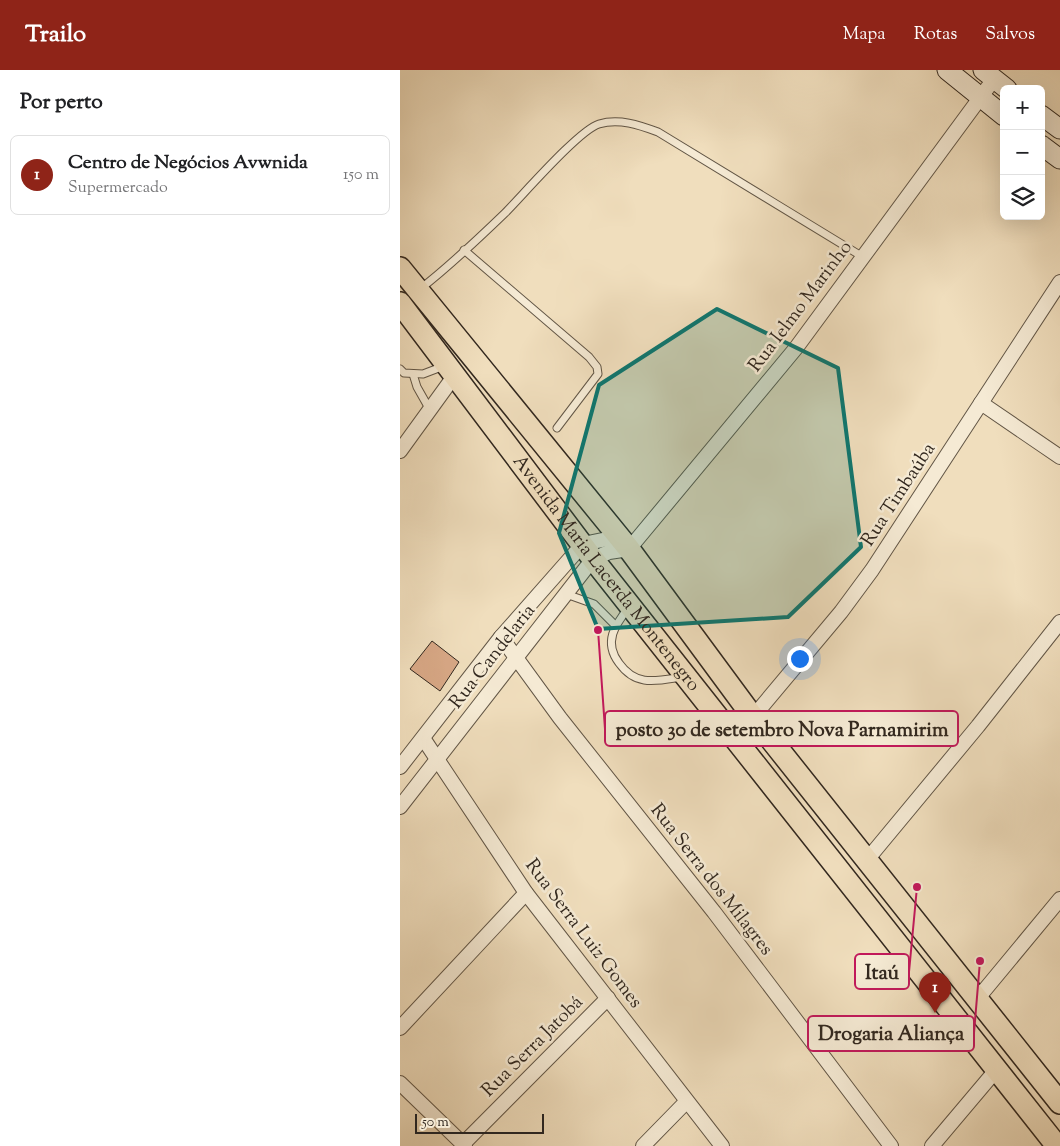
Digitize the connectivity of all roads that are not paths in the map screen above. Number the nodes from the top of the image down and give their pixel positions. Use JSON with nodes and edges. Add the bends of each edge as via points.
{"nodes":[{"id":1,"x":946,"y":70,"type":"edge"},
{"id":2,"x":994,"y":79,"type":"edge"},
{"id":3,"x":980,"y":98,"type":"junction"},
{"id":4,"x":1000,"y":113,"type":"edge"},
{"id":5,"x":1045,"y":118,"type":"edge"},
{"id":6,"x":1060,"y":129,"type":"edge"},
{"id":7,"x":1045,"y":148,"type":"edge"},
{"id":8,"x":1060,"y":159,"type":"edge"},
{"id":9,"x":464,"y":250,"type":"junction"},
{"id":10,"x":863,"y":258,"type":"junction"},
{"id":11,"x":400,"y":268,"type":"edge"},
{"id":12,"x":1060,"y":282,"type":"edge"},
{"id":13,"x":418,"y":290,"type":"junction"},
{"id":14,"x":403,"y":310,"type":"edge"},
{"id":15,"x":400,"y":369,"type":"edge"},
{"id":16,"x":451,"y":370,"type":"junction"},
{"id":17,"x":413,"y":374,"type":"junction"},
{"id":18,"x":981,"y":403,"type":"junction"},
{"id":19,"x":430,"y":410,"type":"junction"},
{"id":20,"x":557,"y":428,"type":"dead end"},
{"id":21,"x":400,"y":451,"type":"edge"},
{"id":22,"x":1060,"y":457,"type":"edge"},
{"id":23,"x":623,"y":543,"type":"junction"},
{"id":24,"x":588,"y":552,"type":"junction"},
{"id":25,"x":566,"y":594,"type":"junction"},
{"id":26,"x":630,"y":605,"type":"junction"},
{"id":27,"x":1060,"y":622,"type":"edge"},
{"id":28,"x":615,"y":625,"type":"junction"},
{"id":29,"x":501,"y":637,"type":"junction"},
{"id":30,"x":517,"y":658,"type":"junction"},
{"id":31,"x":686,"y":676,"type":"junction"},
{"id":32,"x":753,"y":717,"type":"junction"},
{"id":33,"x":423,"y":738,"type":"junction"},
{"id":34,"x":437,"y":759,"type":"junction"},
{"id":35,"x":400,"y":767,"type":"edge"},
{"id":36,"x":400,"y":807,"type":"edge"},
{"id":37,"x":866,"y":861,"type":"junction"},
{"id":38,"x":526,"y":893,"type":"junction"},
{"id":39,"x":1060,"y":899,"type":"edge"},
{"id":40,"x":608,"y":998,"type":"junction"},
{"id":41,"x":978,"y":998,"type":"junction"},
{"id":42,"x":400,"y":1028,"type":"edge"},
{"id":43,"x":997,"y":1068,"type":"junction"},
{"id":44,"x":400,"y":1083,"type":"edge"},
{"id":45,"x":686,"y":1102,"type":"junction"},
{"id":46,"x":1060,"y":1103,"type":"edge"},
{"id":47,"x":464,"y":1145,"type":"edge"},
{"id":48,"x":643,"y":1146,"type":"edge"},
{"id":49,"x":722,"y":1146,"type":"edge"},
{"id":50,"x":890,"y":1146,"type":"edge"},
{"id":51,"x":932,"y":1146,"type":"edge"},
{"id":52,"x":1058,"y":1146,"type":"edge"}],
"edges":[{"from":1,"to":3,"type":"street"},
{"from":2,"to":3,"type":"street","name":"Rua Ielmo Marinho"},
{"from":3,"to":4,"type":"street"},
{"from":3,"to":10,"type":"street","name":"Rua Ielmo Marinho"},
{"from":5,"to":6,"type":"street"},
{"from":7,"to":8,"type":"street"},
{"from":9,"to":10,"type":"lane","via":[[580,136],[598,124],[619,122],[638,124],[658,132]]},
{"from":9,"to":13,"type":"lane"},
{"from":9,"to":20,"type":"lane","via":[[597,367],[598,374]]},
{"from":10,"to":23,"type":"street","name":"Rua Ielmo Marinho","via":[[796,348]]},
{"from":11,"to":13,"type":"main road","name":"Avenida Maria Lacerda Montenegro"},
{"from":12,"to":18,"type":"street","name":"Rua Timbaúba"},
{"from":13,"to":14,"type":"main road"},
{"from":13,"to":23,"type":"main road","name":"Avenida Maria Lacerda Montenegro"},
{"from":14,"to":16,"type":"main road","name":"Avenida Maria Lacerda Montenegro"},
{"from":15,"to":17,"type":"lane"},
{"from":16,"to":17,"type":"lane"},
{"from":16,"to":19,"type":"street"},
{"from":16,"to":24,"type":"main road","name":"Avenida Maria Lacerda Montenegro"},
{"from":17,"to":19,"type":"lane"},
{"from":18,"to":22,"type":"street"},
{"from":18,"to":32,"type":"street","name":"Rua Timbaúba","via":[[872,570]]},
{"from":19,"to":21,"type":"street"},
{"from":23,"to":24,"type":"street","via":[[609,552]]},
{"from":23,"to":32,"type":"main road","name":"Avenida Maria Lacerda Montenegro"},
{"from":24,"to":25,"type":"street","name":"Rua Candelaria"},
{"from":24,"to":26,"type":"main road","name":"Avenida Maria Lacerda Montenegro"},
{"from":24,"to":29,"type":"street","name":"Rua Candelaria"},
{"from":25,"to":28,"type":"lane","via":[[594,604]]},
{"from":25,"to":30,"type":"street","name":"Rua Candelaria"},
{"from":26,"to":28,"type":"lane"},
{"from":26,"to":31,"type":"main road","name":"Avenida Maria Lacerda Montenegro"},
{"from":27,"to":37,"type":"street"},
{"from":28,"to":31,"type":"lane","via":[[610,644],[612,654],[627,674],[649,681]]},
{"from":29,"to":30,"type":"street","name":"Rua Serra dos Milagres"},
{"from":29,"to":33,"type":"street","name":"Rua Candelaria"},
{"from":30,"to":34,"type":"street","name":"Rua Candelaria"},
{"from":30,"to":50,"type":"street","name":"Rua Serra dos Milagres"},
{"from":31,"to":43,"type":"main road","name":"Avenida Maria Lacerda Montenegro"},
{"from":32,"to":37,"type":"main road","name":"Avenida Maria Lacerda Montenegro"},
{"from":33,"to":34,"type":"street","name":"Rua Serra Luiz Gomes"},
{"from":33,"to":35,"type":"street","name":"Rua Candelaria"},
{"from":34,"to":36,"type":"street","name":"Rua Candelaria"},
{"from":34,"to":38,"type":"street","name":"Rua Serra Luiz Gomes"},
{"from":37,"to":41,"type":"main road","name":"Avenida Maria Lacerda Montenegro"},
{"from":38,"to":40,"type":"street","name":"Rua Serra Luiz Gomes"},
{"from":38,"to":42,"type":"street"},
{"from":39,"to":41,"type":"street"},
{"from":40,"to":45,"type":"street","name":"Rua Serra Luiz Gomes"},
{"from":40,"to":47,"type":"street","name":"Rua Serra Jatobá"},
{"from":41,"to":46,"type":"main road","name":"Avenida Maria Lacerda Montenegro"},
{"from":43,"to":51,"type":"street"},
{"from":43,"to":52,"type":"main road","name":"Avenida Maria Lacerda Montenegro"},
{"from":44,"to":47,"type":"street"},
{"from":45,"to":48,"type":"street"},
{"from":45,"to":49,"type":"street","name":"Rua Serra Luiz Gomes"}]}
